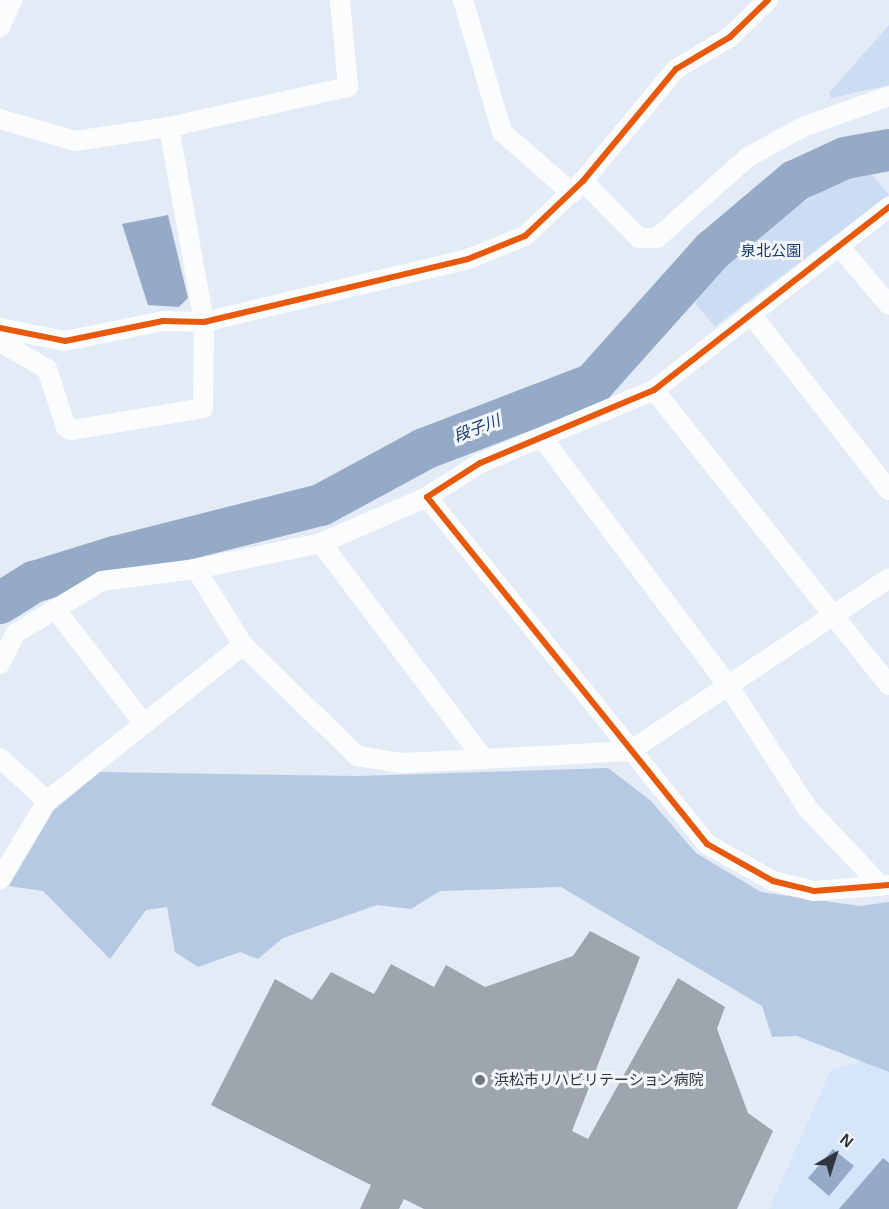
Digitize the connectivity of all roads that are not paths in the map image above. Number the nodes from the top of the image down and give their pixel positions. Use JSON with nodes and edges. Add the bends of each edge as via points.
{"nodes":[{"id":1,"x":12,"y":0,"type":"edge"},
{"id":2,"x":340,"y":0,"type":"edge"},
{"id":3,"x":463,"y":0,"type":"edge"},
{"id":4,"x":768,"y":0,"type":"edge"},
{"id":5,"x":0,"y":27,"type":"edge"},
{"id":6,"x":889,"y":96,"type":"edge"},
{"id":7,"x":0,"y":119,"type":"edge"},
{"id":8,"x":169,"y":127,"type":"junction"},
{"id":9,"x":577,"y":187,"type":"junction"},
{"id":10,"x":889,"y":207,"type":"edge"},
{"id":11,"x":839,"y":246,"type":"junction"},
{"id":12,"x":889,"y":304,"type":"edge"},
{"id":13,"x":750,"y":313,"type":"junction"},
{"id":14,"x":204,"y":321,"type":"junction"},
{"id":15,"x":0,"y":328,"type":"edge"},
{"id":16,"x":0,"y":342,"type":"edge"},
{"id":17,"x":654,"y":390,"type":"junction"},
{"id":18,"x":543,"y":439,"type":"junction"},
{"id":19,"x":889,"y":490,"type":"edge"},
{"id":20,"x":427,"y":497,"type":"junction"},
{"id":21,"x":321,"y":543,"type":"junction"},
{"id":22,"x":196,"y":569,"type":"junction"},
{"id":23,"x":889,"y":578,"type":"edge"},
{"id":24,"x":55,"y":609,"type":"junction"},
{"id":25,"x":831,"y":616,"type":"junction"},
{"id":26,"x":243,"y":645,"type":"junction"},
{"id":27,"x":0,"y":664,"type":"edge"},
{"id":28,"x":889,"y":686,"type":"edge"},
{"id":29,"x":730,"y":688,"type":"junction"},
{"id":30,"x":142,"y":721,"type":"junction"},
{"id":31,"x":630,"y":751,"type":"junction"},
{"id":32,"x":0,"y":758,"type":"edge"},
{"id":33,"x":484,"y":759,"type":"junction"},
{"id":34,"x":47,"y":801,"type":"junction"},
{"id":35,"x":0,"y":879,"type":"edge"},
{"id":36,"x":885,"y":885,"type":"edge"}],
"edges":[{"from":1,"to":5,"type":"street"},
{"from":2,"to":8,"type":"street","via":[[348,87]]},
{"from":3,"to":9,"type":"street","via":[[502,132]]},
{"from":4,"to":9,"type":"street","via":[[730,37],[676,69]]},
{"from":6,"to":9,"type":"street","via":[[803,127],[748,157],[657,237],[639,238]]},
{"from":7,"to":8,"type":"street","via":[[75,141]]},
{"from":8,"to":14,"type":"street"},
{"from":9,"to":14,"type":"street","via":[[525,236],[468,259]]},
{"from":10,"to":11,"type":"street"},
{"from":11,"to":12,"type":"street"},
{"from":11,"to":13,"type":"street"},
{"from":13,"to":17,"type":"street"},
{"from":13,"to":19,"type":"street"},
{"from":14,"to":15,"type":"street","via":[[163,321],[65,341]]},
{"from":14,"to":16,"type":"street","via":[[203,408],[72,430],[66,427],[47,369]]},
{"from":17,"to":18,"type":"street"},
{"from":17,"to":25,"type":"street"},
{"from":18,"to":20,"type":"street","via":[[480,463]]},
{"from":18,"to":29,"type":"street"},
{"from":20,"to":21,"type":"street"},
{"from":20,"to":31,"type":"street"},
{"from":21,"to":22,"type":"street"},
{"from":21,"to":33,"type":"street"},
{"from":22,"to":24,"type":"street","via":[[102,581]]},
{"from":22,"to":26,"type":"street"},
{"from":23,"to":25,"type":"street"},
{"from":24,"to":27,"type":"street","via":[[16,633]]},
{"from":24,"to":30,"type":"street"},
{"from":25,"to":28,"type":"street"},
{"from":25,"to":29,"type":"street"},
{"from":26,"to":30,"type":"street"},
{"from":26,"to":33,"type":"street","via":[[357,756],[402,763]]},
{"from":29,"to":31,"type":"street"},
{"from":29,"to":36,"type":"street","via":[[808,809]]},
{"from":30,"to":34,"type":"street"},
{"from":31,"to":33,"type":"street"},
{"from":31,"to":36,"type":"street","via":[[707,844],[728,860],[773,881],[814,891]]},
{"from":32,"to":34,"type":"street"},
{"from":34,"to":35,"type":"street"}]}
